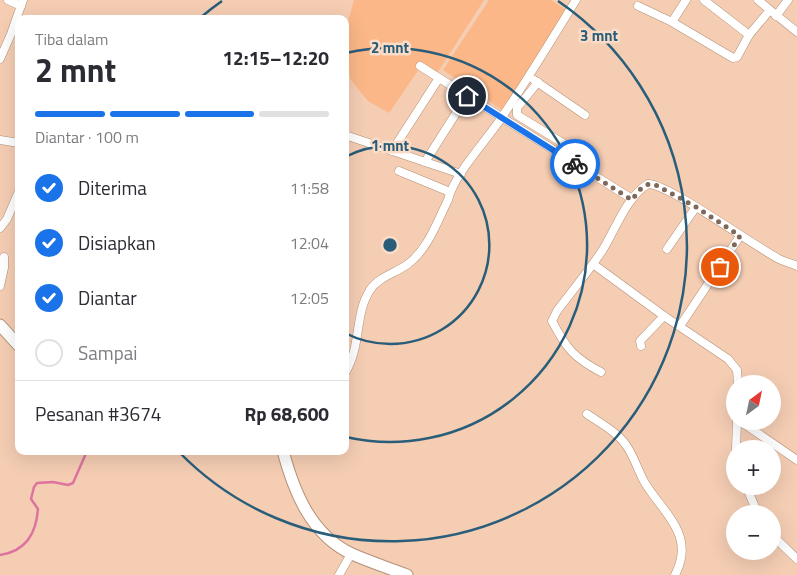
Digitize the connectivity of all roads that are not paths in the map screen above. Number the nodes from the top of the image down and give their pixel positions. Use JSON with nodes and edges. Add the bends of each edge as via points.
{"nodes":[{"id":1,"x":8,"y":0,"type":"edge"},
{"id":2,"x":576,"y":0,"type":"edge"},
{"id":3,"x":686,"y":0,"type":"edge"},
{"id":4,"x":704,"y":0,"type":"edge"},
{"id":5,"x":758,"y":0,"type":"edge"},
{"id":6,"x":788,"y":0,"type":"edge"},
{"id":7,"x":22,"y":3,"type":"edge"},
{"id":8,"x":638,"y":6,"type":"dead end"},
{"id":9,"x":770,"y":10,"type":"junction"},
{"id":10,"x":18,"y":15,"type":"edge"},
{"id":11,"x":776,"y":16,"type":"junction"},
{"id":12,"x":672,"y":22,"type":"junction"},
{"id":13,"x":15,"y":25,"type":"edge"},
{"id":14,"x":797,"y":32,"type":"edge"},
{"id":15,"x":749,"y":35,"type":"junction"},
{"id":16,"x":0,"y":59,"type":"edge"},
{"id":17,"x":420,"y":66,"type":"dead end"},
{"id":18,"x":528,"y":76,"type":"junction"},
{"id":19,"x":439,"y":78,"type":"junction"},
{"id":20,"x":538,"y":82,"type":"junction"},
{"id":21,"x":467,"y":96,"type":"junction"},
{"id":22,"x":586,"y":115,"type":"dead end"},
{"id":23,"x":502,"y":117,"type":"junction"},
{"id":24,"x":349,"y":136,"type":"edge"},
{"id":25,"x":0,"y":140,"type":"edge"},
{"id":26,"x":15,"y":143,"type":"edge"},
{"id":27,"x":566,"y":145,"type":"dead end"},
{"id":28,"x":392,"y":151,"type":"junction"},
{"id":29,"x":424,"y":162,"type":"junction"},
{"id":30,"x":399,"y":171,"type":"dead end"},
{"id":31,"x":461,"y":174,"type":"junction"},
{"id":32,"x":450,"y":192,"type":"junction"},
{"id":33,"x":15,"y":200,"type":"edge"},
{"id":34,"x":632,"y":200,"type":"junction"},
{"id":35,"x":696,"y":207,"type":"junction"},
{"id":36,"x":0,"y":228,"type":"edge"},
{"id":37,"x":740,"y":236,"type":"junction"},
{"id":38,"x":667,"y":249,"type":"dead end"},
{"id":39,"x":4,"y":257,"type":"dead end"},
{"id":40,"x":593,"y":264,"type":"junction"},
{"id":41,"x":797,"y":266,"type":"edge"},
{"id":42,"x":0,"y":286,"type":"edge"},
{"id":43,"x":664,"y":316,"type":"junction"},
{"id":44,"x":0,"y":325,"type":"edge"},
{"id":45,"x":680,"y":326,"type":"junction"},
{"id":46,"x":15,"y":342,"type":"edge"},
{"id":47,"x":641,"y":346,"type":"dead end"},
{"id":48,"x":349,"y":366,"type":"edge"},
{"id":49,"x":601,"y":372,"type":"dead end"},
{"id":50,"x":738,"y":375,"type":"edge"},
{"id":51,"x":587,"y":414,"type":"dead end"},
{"id":52,"x":752,"y":430,"type":"edge"},
{"id":53,"x":283,"y":455,"type":"edge"},
{"id":54,"x":797,"y":460,"type":"edge"},
{"id":55,"x":781,"y":544,"type":"edge"},
{"id":56,"x":352,"y":554,"type":"junction"},
{"id":57,"x":797,"y":559,"type":"edge"},
{"id":58,"x":340,"y":575,"type":"edge"},
{"id":59,"x":407,"y":575,"type":"edge"},
{"id":60,"x":675,"y":575,"type":"edge"}],
"edges":[{"from":1,"to":7,"type":"street"},
{"from":2,"to":18,"type":"street"},
{"from":3,"to":12,"type":"street"},
{"from":4,"to":15,"type":"street"},
{"from":5,"to":9,"type":"street"},
{"from":6,"to":11,"type":"street"},
{"from":7,"to":10,"type":"street"},
{"from":8,"to":12,"type":"street"},
{"from":9,"to":11,"type":"street"},
{"from":9,"to":15,"type":"street"},
{"from":11,"to":14,"type":"street"},
{"from":12,"to":15,"type":"street","via":[[733,58],[737,57]]},
{"from":13,"to":16,"type":"street"},
{"from":17,"to":19,"type":"street"},
{"from":18,"to":20,"type":"street"},
{"from":18,"to":23,"type":"street"},
{"from":19,"to":21,"type":"street"},
{"from":19,"to":28,"type":"street"},
{"from":20,"to":22,"type":"street"},
{"from":20,"to":27,"type":"street","via":[[520,104],[517,115]]},
{"from":21,"to":23,"type":"street"},
{"from":21,"to":29,"type":"street"},
{"from":23,"to":31,"type":"street"},
{"from":23,"to":34,"type":"street"},
{"from":24,"to":28,"type":"street"},
{"from":25,"to":26,"type":"street"},
{"from":28,"to":29,"type":"street"},
{"from":29,"to":31,"type":"street"},
{"from":30,"to":32,"type":"street"},
{"from":31,"to":32,"type":"street"},
{"from":32,"to":48,"type":"street","via":[[423,248],[409,263],[370,289],[361,311],[356,347]]},
{"from":33,"to":36,"type":"street"},
{"from":34,"to":35,"type":"street","via":[[641,188],[651,184]]},
{"from":34,"to":40,"type":"street"},
{"from":35,"to":37,"type":"street"},
{"from":35,"to":38,"type":"street"},
{"from":37,"to":41,"type":"street"},
{"from":37,"to":45,"type":"street"},
{"from":39,"to":42,"type":"street"},
{"from":40,"to":43,"type":"street"},
{"from":40,"to":49,"type":"street","via":[[552,321],[572,354]]},
{"from":43,"to":45,"type":"street"},
{"from":43,"to":47,"type":"street","via":[[640,341]]},
{"from":44,"to":46,"type":"street"},
{"from":45,"to":50,"type":"street","via":[[728,359],[738,370]]},
{"from":51,"to":60,"type":"street","via":[[626,445],[644,482],[674,521],[683,549]]},
{"from":52,"to":54,"type":"street"},
{"from":53,"to":56,"type":"street","via":[[307,514],[328,537]]},
{"from":55,"to":57,"type":"street"},
{"from":56,"to":58,"type":"street"},
{"from":56,"to":59,"type":"street"}]}
